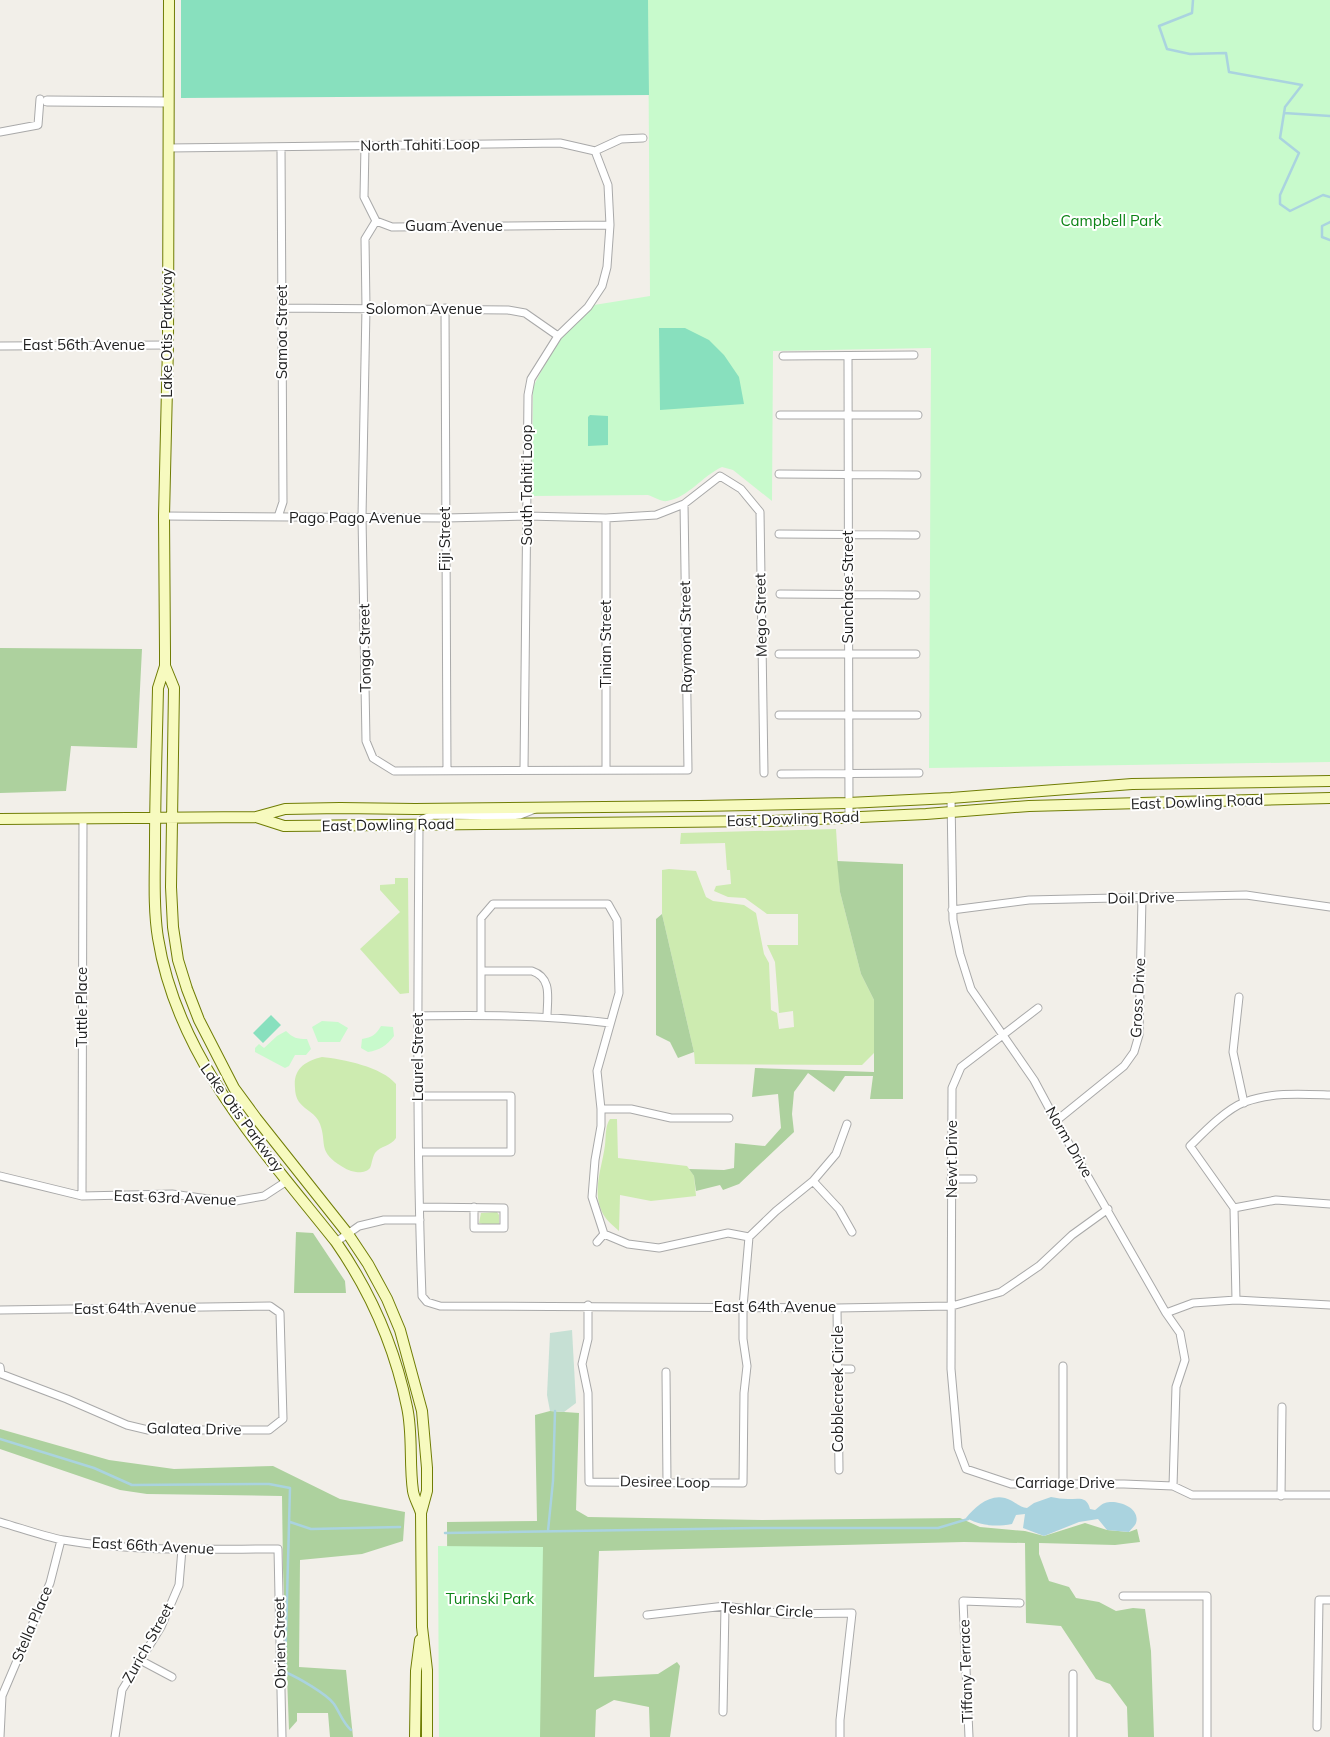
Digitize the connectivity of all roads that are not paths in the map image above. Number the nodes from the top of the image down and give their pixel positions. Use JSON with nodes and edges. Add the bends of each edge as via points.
{"nodes":[{"id":1,"x":169,"y":0,"type":"edge"},
{"id":2,"x":44,"y":100,"type":"joint"},
{"id":3,"x":167,"y":102,"type":"junction"},
{"id":4,"x":0,"y":132,"type":"edge"},
{"id":5,"x":644,"y":138,"type":"dead end"},
{"id":6,"x":365,"y":145,"type":"junction"},
{"id":7,"x":281,"y":147,"type":"junction"},
{"id":8,"x":168,"y":148,"type":"junction"},
{"id":9,"x":595,"y":151,"type":"junction"},
{"id":10,"x":376,"y":221,"type":"junction"},
{"id":11,"x":610,"y":225,"type":"junction"},
{"id":12,"x":282,"y":308,"type":"junction"},
{"id":13,"x":366,"y":308,"type":"junction"},
{"id":14,"x":445,"y":308,"type":"junction"},
{"id":15,"x":558,"y":336,"type":"junction"},
{"id":16,"x":168,"y":345,"type":"junction"},
{"id":17,"x":0,"y":346,"type":"edge"},
{"id":18,"x":914,"y":355,"type":"dead end"},
{"id":19,"x":783,"y":356,"type":"dead end"},
{"id":20,"x":848,"y":356,"type":"junction"},
{"id":21,"x":780,"y":415,"type":"dead end"},
{"id":22,"x":848,"y":415,"type":"junction"},
{"id":23,"x":918,"y":415,"type":"dead end"},
{"id":24,"x":779,"y":474,"type":"dead end"},
{"id":25,"x":848,"y":475,"type":"junction"},
{"id":26,"x":917,"y":475,"type":"dead end"},
{"id":27,"x":720,"y":476,"type":"joint"},
{"id":28,"x":684,"y":504,"type":"junction"},
{"id":29,"x":164,"y":516,"type":"junction"},
{"id":30,"x":527,"y":516,"type":"junction"},
{"id":31,"x":278,"y":517,"type":"junction"},
{"id":32,"x":362,"y":517,"type":"junction"},
{"id":33,"x":445,"y":518,"type":"junction"},
{"id":34,"x":606,"y":518,"type":"junction"},
{"id":35,"x":779,"y":534,"type":"dead end"},
{"id":36,"x":848,"y":535,"type":"junction"},
{"id":37,"x":916,"y":535,"type":"dead end"},
{"id":38,"x":780,"y":594,"type":"dead end"},
{"id":39,"x":849,"y":595,"type":"junction"},
{"id":40,"x":916,"y":595,"type":"dead end"},
{"id":41,"x":779,"y":654,"type":"dead end"},
{"id":42,"x":916,"y":654,"type":"dead end"},
{"id":43,"x":848,"y":655,"type":"junction"},
{"id":44,"x":165,"y":666,"type":"junction"},
{"id":45,"x":779,"y":715,"type":"dead end"},
{"id":46,"x":917,"y":715,"type":"dead end"},
{"id":47,"x":849,"y":716,"type":"junction"},
{"id":48,"x":524,"y":770,"type":"junction"},
{"id":49,"x":606,"y":770,"type":"junction"},
{"id":50,"x":688,"y":770,"type":"joint"},
{"id":51,"x":447,"y":771,"type":"junction"},
{"id":52,"x":764,"y":772,"type":"dead end"},
{"id":53,"x":781,"y":774,"type":"dead end"},
{"id":54,"x":848,"y":774,"type":"junction"},
{"id":55,"x":919,"y":774,"type":"dead end"},
{"id":56,"x":1330,"y":781,"type":"edge"},
{"id":57,"x":951,"y":798,"type":"junction"},
{"id":58,"x":1330,"y":798,"type":"edge"},
{"id":59,"x":848,"y":803,"type":"junction"},
{"id":60,"x":538,"y":808,"type":"junction"},
{"id":61,"x":951,"y":813,"type":"junction"},
{"id":62,"x":155,"y":817,"type":"junction"},
{"id":63,"x":172,"y":817,"type":"junction"},
{"id":64,"x":256,"y":817,"type":"junction"},
{"id":65,"x":849,"y":818,"type":"junction"},
{"id":66,"x":0,"y":819,"type":"edge"},
{"id":67,"x":83,"y":819,"type":"junction"},
{"id":68,"x":419,"y":825,"type":"junction"},
{"id":69,"x":1142,"y":898,"type":"junction"},
{"id":70,"x":1330,"y":907,"type":"edge"},
{"id":71,"x":952,"y":910,"type":"junction"},
{"id":72,"x":481,"y":970,"type":"junction"},
{"id":73,"x":1239,"y":997,"type":"dead end"},
{"id":74,"x":1038,"y":1008,"type":"dead end"},
{"id":75,"x":481,"y":1015,"type":"junction"},
{"id":76,"x":417,"y":1016,"type":"junction"},
{"id":77,"x":547,"y":1017,"type":"junction"},
{"id":78,"x":610,"y":1022,"type":"junction"},
{"id":79,"x":1003,"y":1035,"type":"junction"},
{"id":80,"x":1330,"y":1095,"type":"edge"},
{"id":81,"x":418,"y":1096,"type":"junction"},
{"id":82,"x":1244,"y":1103,"type":"junction"},
{"id":83,"x":602,"y":1109,"type":"junction"},
{"id":84,"x":729,"y":1118,"type":"dead end"},
{"id":85,"x":1056,"y":1120,"type":"junction"},
{"id":86,"x":847,"y":1124,"type":"dead end"},
{"id":87,"x":419,"y":1152,"type":"junction"},
{"id":88,"x":0,"y":1176,"type":"edge"},
{"id":89,"x":951,"y":1179,"type":"junction"},
{"id":90,"x":973,"y":1179,"type":"dead end"},
{"id":91,"x":287,"y":1180,"type":"junction"},
{"id":92,"x":813,"y":1181,"type":"junction"},
{"id":93,"x":82,"y":1196,"type":"junction"},
{"id":94,"x":319,"y":1199,"type":"junction"},
{"id":95,"x":1330,"y":1204,"type":"edge"},
{"id":96,"x":420,"y":1207,"type":"junction"},
{"id":97,"x":474,"y":1207,"type":"junction"},
{"id":98,"x":1234,"y":1208,"type":"junction"},
{"id":99,"x":1108,"y":1209,"type":"junction"},
{"id":100,"x":420,"y":1220,"type":"junction"},
{"id":101,"x":852,"y":1232,"type":"dead end"},
{"id":102,"x":348,"y":1234,"type":"junction"},
{"id":103,"x":604,"y":1234,"type":"junction"},
{"id":104,"x":750,"y":1237,"type":"junction"},
{"id":105,"x":336,"y":1242,"type":"junction"},
{"id":106,"x":597,"y":1242,"type":"dead end"},
{"id":107,"x":421,"y":1289,"type":"joint"},
{"id":108,"x":1236,"y":1300,"type":"junction"},
{"id":109,"x":588,"y":1305,"type":"junction"},
{"id":110,"x":1330,"y":1305,"type":"edge"},
{"id":111,"x":270,"y":1306,"type":"joint"},
{"id":112,"x":952,"y":1306,"type":"junction"},
{"id":113,"x":743,"y":1307,"type":"junction"},
{"id":114,"x":838,"y":1308,"type":"junction"},
{"id":115,"x":0,"y":1310,"type":"edge"},
{"id":116,"x":1166,"y":1312,"type":"junction"},
{"id":117,"x":1063,"y":1366,"type":"dead end"},
{"id":118,"x":0,"y":1367,"type":"edge"},
{"id":119,"x":838,"y":1369,"type":"junction"},
{"id":120,"x":851,"y":1369,"type":"dead end"},
{"id":121,"x":666,"y":1372,"type":"dead end"},
{"id":122,"x":1282,"y":1407,"type":"dead end"},
{"id":123,"x":409,"y":1425,"type":"junction"},
{"id":124,"x":427,"y":1468,"type":"junction"},
{"id":125,"x":839,"y":1470,"type":"dead end"},
{"id":126,"x":668,"y":1483,"type":"junction"},
{"id":127,"x":1063,"y":1484,"type":"junction"},
{"id":128,"x":1174,"y":1486,"type":"junction"},
{"id":129,"x":1281,"y":1496,"type":"junction"},
{"id":130,"x":1330,"y":1496,"type":"edge"},
{"id":131,"x":421,"y":1512,"type":"junction"},
{"id":132,"x":0,"y":1522,"type":"edge"},
{"id":133,"x":61,"y":1540,"type":"junction"},
{"id":134,"x":182,"y":1549,"type":"junction"},
{"id":135,"x":278,"y":1549,"type":"joint"},
{"id":136,"x":1123,"y":1596,"type":"dead end"},
{"id":137,"x":1330,"y":1600,"type":"edge"},
{"id":138,"x":1020,"y":1603,"type":"dead end"},
{"id":139,"x":725,"y":1606,"type":"junction"},
{"id":140,"x":647,"y":1614,"type":"dead end"},
{"id":141,"x":422,"y":1627,"type":"junction"},
{"id":142,"x":140,"y":1660,"type":"junction"},
{"id":143,"x":1073,"y":1674,"type":"dead end"},
{"id":144,"x":172,"y":1678,"type":"dead end"},
{"id":145,"x":723,"y":1712,"type":"dead end"},
{"id":146,"x":1317,"y":1727,"type":"dead end"},
{"id":147,"x":0,"y":1737,"type":"edge"},
{"id":148,"x":115,"y":1737,"type":"edge"},
{"id":149,"x":282,"y":1737,"type":"edge"},
{"id":150,"x":415,"y":1737,"type":"edge"},
{"id":151,"x":427,"y":1737,"type":"edge"},
{"id":152,"x":840,"y":1737,"type":"edge"},
{"id":153,"x":969,"y":1737,"type":"edge"},
{"id":154,"x":1073,"y":1737,"type":"edge"},
{"id":155,"x":1207,"y":1737,"type":"edge"}],
"edges":[{"from":1,"to":3,"type":"main road","name":"Lake Otis Parkway"},
{"from":2,"to":3,"type":"street"},
{"from":2,"to":4,"type":"street","via":[[38,125]]},
{"from":3,"to":8,"type":"main road","name":"Lake Otis Parkway"},
{"from":5,"to":9,"type":"street","via":[[621,139]]},
{"from":6,"to":7,"type":"street","name":"North Tahiti Loop"},
{"from":6,"to":9,"type":"street","name":"North Tahiti Loop","via":[[560,143]]},
{"from":6,"to":10,"type":"street","via":[[364,198]]},
{"from":7,"to":8,"type":"street","name":"North Tahiti Loop"},
{"from":7,"to":12,"type":"street","name":"Samoa Street"},
{"from":8,"to":16,"type":"main road","name":"Lake Otis Parkway"},
{"from":9,"to":11,"type":"street","via":[[608,185]]},
{"from":10,"to":11,"type":"street","name":"Guam Avenue","via":[[392,226]]},
{"from":10,"to":13,"type":"street","name":"Tonga Street","via":[[365,239]]},
{"from":11,"to":15,"type":"street","name":"South Tahiti Loop","via":[[602,286],[588,307]]},
{"from":12,"to":13,"type":"street","name":"Solomon Avenue"},
{"from":12,"to":31,"type":"street","name":"Samoa Street","via":[[283,502]]},
{"from":13,"to":14,"type":"street","name":"Solomon Avenue"},
{"from":13,"to":32,"type":"street","name":"Tonga Street"},
{"from":14,"to":15,"type":"street","name":"Solomon Avenue","via":[[525,313]]},
{"from":14,"to":33,"type":"street","name":"Fiji Street"},
{"from":15,"to":30,"type":"street","name":"South Tahiti Loop","via":[[531,379],[528,395]]},
{"from":16,"to":17,"type":"street","name":"East 56th Avenue"},
{"from":16,"to":29,"type":"main road","name":"Lake Otis Parkway"},
{"from":18,"to":20,"type":"street"},
{"from":19,"to":20,"type":"street"},
{"from":20,"to":22,"type":"street","name":"Sunchase Street"},
{"from":21,"to":22,"type":"street"},
{"from":22,"to":23,"type":"street"},
{"from":22,"to":25,"type":"street","name":"Sunchase Street"},
{"from":24,"to":25,"type":"street"},
{"from":25,"to":26,"type":"street"},
{"from":25,"to":36,"type":"street","name":"Sunchase Street"},
{"from":27,"to":28,"type":"street","name":"Pago Pago Avenue"},
{"from":27,"to":52,"type":"street","name":"Mego Street","via":[[741,489],[760,512]]},
{"from":28,"to":34,"type":"street","name":"Pago Pago Avenue","via":[[656,515]]},
{"from":28,"to":50,"type":"street","name":"Raymond Street"},
{"from":29,"to":31,"type":"street","name":"Pago Pago Avenue"},
{"from":29,"to":44,"type":"main road","name":"Lake Otis Parkway"},
{"from":30,"to":33,"type":"street","name":"Pago Pago Avenue"},
{"from":30,"to":34,"type":"street","name":"Pago Pago Avenue"},
{"from":30,"to":48,"type":"street","name":"South Tahiti Loop"},
{"from":31,"to":32,"type":"street","name":"Pago Pago Avenue"},
{"from":32,"to":33,"type":"street","name":"Pago Pago Avenue"},
{"from":32,"to":51,"type":"street","name":"Tonga Street","via":[[366,741],[373,758],[394,771]]},
{"from":33,"to":51,"type":"street","name":"Fiji Street"},
{"from":34,"to":49,"type":"street","name":"Tinian Street"},
{"from":35,"to":36,"type":"street"},
{"from":36,"to":37,"type":"street"},
{"from":36,"to":39,"type":"street","name":"Sunchase Street"},
{"from":38,"to":39,"type":"street"},
{"from":39,"to":40,"type":"street"},
{"from":39,"to":43,"type":"street","name":"Sunchase Street"},
{"from":41,"to":43,"type":"street"},
{"from":42,"to":43,"type":"street"},
{"from":43,"to":47,"type":"street","name":"Sunchase Street"},
{"from":44,"to":62,"type":"main road","name":"Lake Otis Parkway","via":[[158,688]]},
{"from":44,"to":63,"type":"main road","name":"Lake Otis Parkway","via":[[174,688]]},
{"from":45,"to":47,"type":"street"},
{"from":46,"to":47,"type":"street"},
{"from":47,"to":54,"type":"street","name":"Sunchase Street"},
{"from":48,"to":49,"type":"street","name":"Tonga Street"},
{"from":48,"to":51,"type":"street","name":"Tonga Street"},
{"from":49,"to":50,"type":"street","name":"Tonga Street"},
{"from":53,"to":54,"type":"street"},
{"from":54,"to":55,"type":"street"},
{"from":54,"to":59,"type":"street","name":"Sunchase Street"},
{"from":56,"to":57,"type":"main road","name":"East Dowling Road","via":[[1132,784]]},
{"from":57,"to":59,"type":"main road","name":"East Dowling Road"},
{"from":57,"to":61,"type":"street","name":"Norm Drive"},
{"from":58,"to":61,"type":"main road","name":"East Dowling Road","via":[[1029,806]]},
{"from":59,"to":60,"type":"main road","name":"East Dowling Road"},
{"from":59,"to":65,"type":"street","name":"Sunchase Street"},
{"from":60,"to":64,"type":"main road","name":"East Dowling Road","via":[[285,809]]},
{"from":60,"to":68,"type":"street","via":[[510,816],[433,815],[423,819]]},
{"from":61,"to":65,"type":"main road","name":"East Dowling Road"},
{"from":61,"to":71,"type":"street","name":"Norm Drive"},
{"from":62,"to":63,"type":"main road","name":"East Dowling Road"},
{"from":62,"to":67,"type":"main road","name":"East Dowling Road"},
{"from":62,"to":91,"type":"main road","name":"Lake Otis Parkway","via":[[158,938],[172,994],[200,1058],[222,1095]]},
{"from":63,"to":64,"type":"main road","name":"East Dowling Road"},
{"from":63,"to":94,"type":"main road","name":"Lake Otis Parkway","via":[[173,927],[178,960],[199,1020],[234,1088]]},
{"from":64,"to":68,"type":"main road","name":"East Dowling Road","via":[[284,826]]},
{"from":65,"to":68,"type":"main road","name":"East Dowling Road"},
{"from":66,"to":67,"type":"main road","name":"East Dowling Road"},
{"from":67,"to":93,"type":"street","name":"Tuttle Place"},
{"from":68,"to":76,"type":"street","name":"Laurel Street"},
{"from":69,"to":70,"type":"street","name":"Doil Drive","via":[[1246,895]]},
{"from":69,"to":71,"type":"street","name":"Doil Drive","via":[[1029,900]]},
{"from":69,"to":85,"type":"street","name":"Gross Drive","via":[[1139,1035],[1134,1052],[1124,1066]]},
{"from":71,"to":79,"type":"street","name":"Norm Drive","via":[[971,989]]},
{"from":72,"to":75,"type":"street"},
{"from":72,"to":77,"type":"street","via":[[540,974],[547,982]]},
{"from":72,"to":78,"type":"street","via":[[481,918],[493,904],[608,904],[617,920],[619,993]]},
{"from":73,"to":82,"type":"street","via":[[1233,1052]]},
{"from":74,"to":79,"type":"street","name":"Newt Drive"},
{"from":75,"to":76,"type":"street"},
{"from":75,"to":77,"type":"street"},
{"from":76,"to":81,"type":"street","name":"Laurel Street"},
{"from":77,"to":78,"type":"street"},
{"from":78,"to":83,"type":"street","via":[[597,1071]]},
{"from":79,"to":85,"type":"street","name":"Norm Drive"},
{"from":79,"to":89,"type":"street","name":"Newt Drive","via":[[961,1068],[952,1088]]},
{"from":80,"to":82,"type":"street","via":[[1288,1093]]},
{"from":81,"to":87,"type":"street","name":"Laurel Street"},
{"from":81,"to":87,"type":"street","via":[[511,1096],[511,1152]]},
{"from":82,"to":98,"type":"street","via":[[1214,1122],[1190,1146]]},
{"from":83,"to":84,"type":"street","via":[[631,1109],[671,1118]]},
{"from":83,"to":103,"type":"street","via":[[592,1197]]},
{"from":85,"to":99,"type":"street","name":"Norm Drive"},
{"from":86,"to":92,"type":"street","via":[[836,1154]]},
{"from":87,"to":96,"type":"street","name":"Laurel Street"},
{"from":88,"to":93,"type":"street","name":"East 63rd Avenue"},
{"from":89,"to":90,"type":"street"},
{"from":89,"to":112,"type":"street","name":"Newt Drive"},
{"from":91,"to":93,"type":"street","name":"East 63rd Avenue","via":[[264,1196],[230,1202],[172,1194]]},
{"from":91,"to":94,"type":"main road","via":[[300,1184]]},
{"from":91,"to":105,"type":"main road","name":"Lake Otis Parkway"},
{"from":92,"to":101,"type":"street","via":[[838,1209]]},
{"from":92,"to":104,"type":"street"},
{"from":94,"to":102,"type":"main road","name":"Lake Otis Parkway"},
{"from":95,"to":98,"type":"street","via":[[1276,1200]]},
{"from":96,"to":97,"type":"street"},
{"from":96,"to":100,"type":"street","name":"Laurel Street"},
{"from":97,"to":97,"type":"street","via":[[504,1208],[504,1228],[474,1228]]},
{"from":98,"to":108,"type":"street"},
{"from":99,"to":112,"type":"street","name":"East 64th Avenue","via":[[1072,1235],[1039,1266],[1001,1292]]},
{"from":99,"to":116,"type":"street","name":"Norm Drive"},
{"from":100,"to":102,"type":"street","via":[[384,1220],[359,1226]]},
{"from":100,"to":107,"type":"street","name":"Laurel Street"},
{"from":102,"to":105,"type":"street"},
{"from":102,"to":124,"type":"main road","name":"Lake Otis Parkway","via":[[387,1299],[400,1330],[422,1411]]},
{"from":103,"to":104,"type":"street","via":[[628,1244],[659,1248],[728,1233]]},
{"from":103,"to":106,"type":"street"},
{"from":104,"to":113,"type":"street"},
{"from":105,"to":123,"type":"main road","name":"Lake Otis Parkway","via":[[379,1317],[398,1373]]},
{"from":107,"to":109,"type":"street","name":"East 64th Avenue","via":[[428,1302],[440,1306]]},
{"from":108,"to":110,"type":"street"},
{"from":108,"to":116,"type":"street","via":[[1194,1303]]},
{"from":109,"to":113,"type":"street","name":"East 64th Avenue"},
{"from":109,"to":126,"type":"street","name":"Desiree Loop","via":[[588,1339],[582,1364],[588,1393],[589,1482]]},
{"from":111,"to":115,"type":"street","name":"East 64th Avenue"},
{"from":111,"to":118,"type":"street","name":"Galatea Drive","via":[[280,1313],[283,1420],[269,1430],[148,1430],[127,1425],[0,1374]]},
{"from":112,"to":114,"type":"street","name":"East 64th Avenue"},
{"from":112,"to":127,"type":"street","name":"Carriage Drive","via":[[951,1369],[956,1430],[958,1448],[966,1469],[1010,1484]]},
{"from":113,"to":114,"type":"street","name":"East 64th Avenue"},
{"from":113,"to":126,"type":"street","name":"Desiree Loop","via":[[747,1366],[743,1483]]},
{"from":114,"to":119,"type":"street","name":"Cobblecreek Circle"},
{"from":116,"to":128,"type":"street","name":"Norm Drive","via":[[1180,1333],[1185,1360],[1176,1387]]},
{"from":117,"to":127,"type":"street"},
{"from":119,"to":120,"type":"street"},
{"from":119,"to":125,"type":"street","name":"Cobblecreek Circle"},
{"from":121,"to":126,"type":"street"},
{"from":122,"to":129,"type":"street"},
{"from":123,"to":124,"type":"main road","via":[[419,1434],[422,1462]]},
{"from":123,"to":131,"type":"main road","name":"Lake Otis Parkway","via":[[413,1492]]},
{"from":124,"to":131,"type":"main road","name":"Lake Otis Parkway","via":[[427,1491]]},
{"from":127,"to":128,"type":"street","name":"Carriage Drive"},
{"from":128,"to":129,"type":"street","name":"Carriage Drive","via":[[1192,1495]]},
{"from":129,"to":130,"type":"street","name":"Carriage Drive"},
{"from":131,"to":141,"type":"main road","name":"Lake Otis Parkway"},
{"from":132,"to":133,"type":"street","name":"East 66th Avenue"},
{"from":133,"to":134,"type":"street","name":"East 66th Avenue","via":[[119,1547]]},
{"from":133,"to":147,"type":"street","name":"Stella Place","via":[[50,1583],[2,1696]]},
{"from":134,"to":135,"type":"street","name":"East 66th Avenue"},
{"from":134,"to":142,"type":"street","name":"Zurich Street","via":[[179,1585],[161,1626]]},
{"from":135,"to":149,"type":"street","name":"Obrien Street"},
{"from":136,"to":155,"type":"street","via":[[1208,1596]]},
{"from":137,"to":146,"type":"street","via":[[1319,1600]]},
{"from":138,"to":153,"type":"street","name":"Tiffany Terrace","via":[[963,1601]]},
{"from":139,"to":140,"type":"street","name":"Teshlar Circle"},
{"from":139,"to":145,"type":"street"},
{"from":139,"to":152,"type":"street","name":"Teshlar Circle","via":[[785,1614],[852,1613]]},
{"from":141,"to":150,"type":"main road","name":"Lake Otis Parkway","via":[[416,1671]]},
{"from":141,"to":151,"type":"main road","name":"Lake Otis Parkway","via":[[427,1670]]},
{"from":142,"to":144,"type":"street"},
{"from":142,"to":148,"type":"street","name":"Zurich Street","via":[[122,1690]]},
{"from":143,"to":154,"type":"street"}]}
